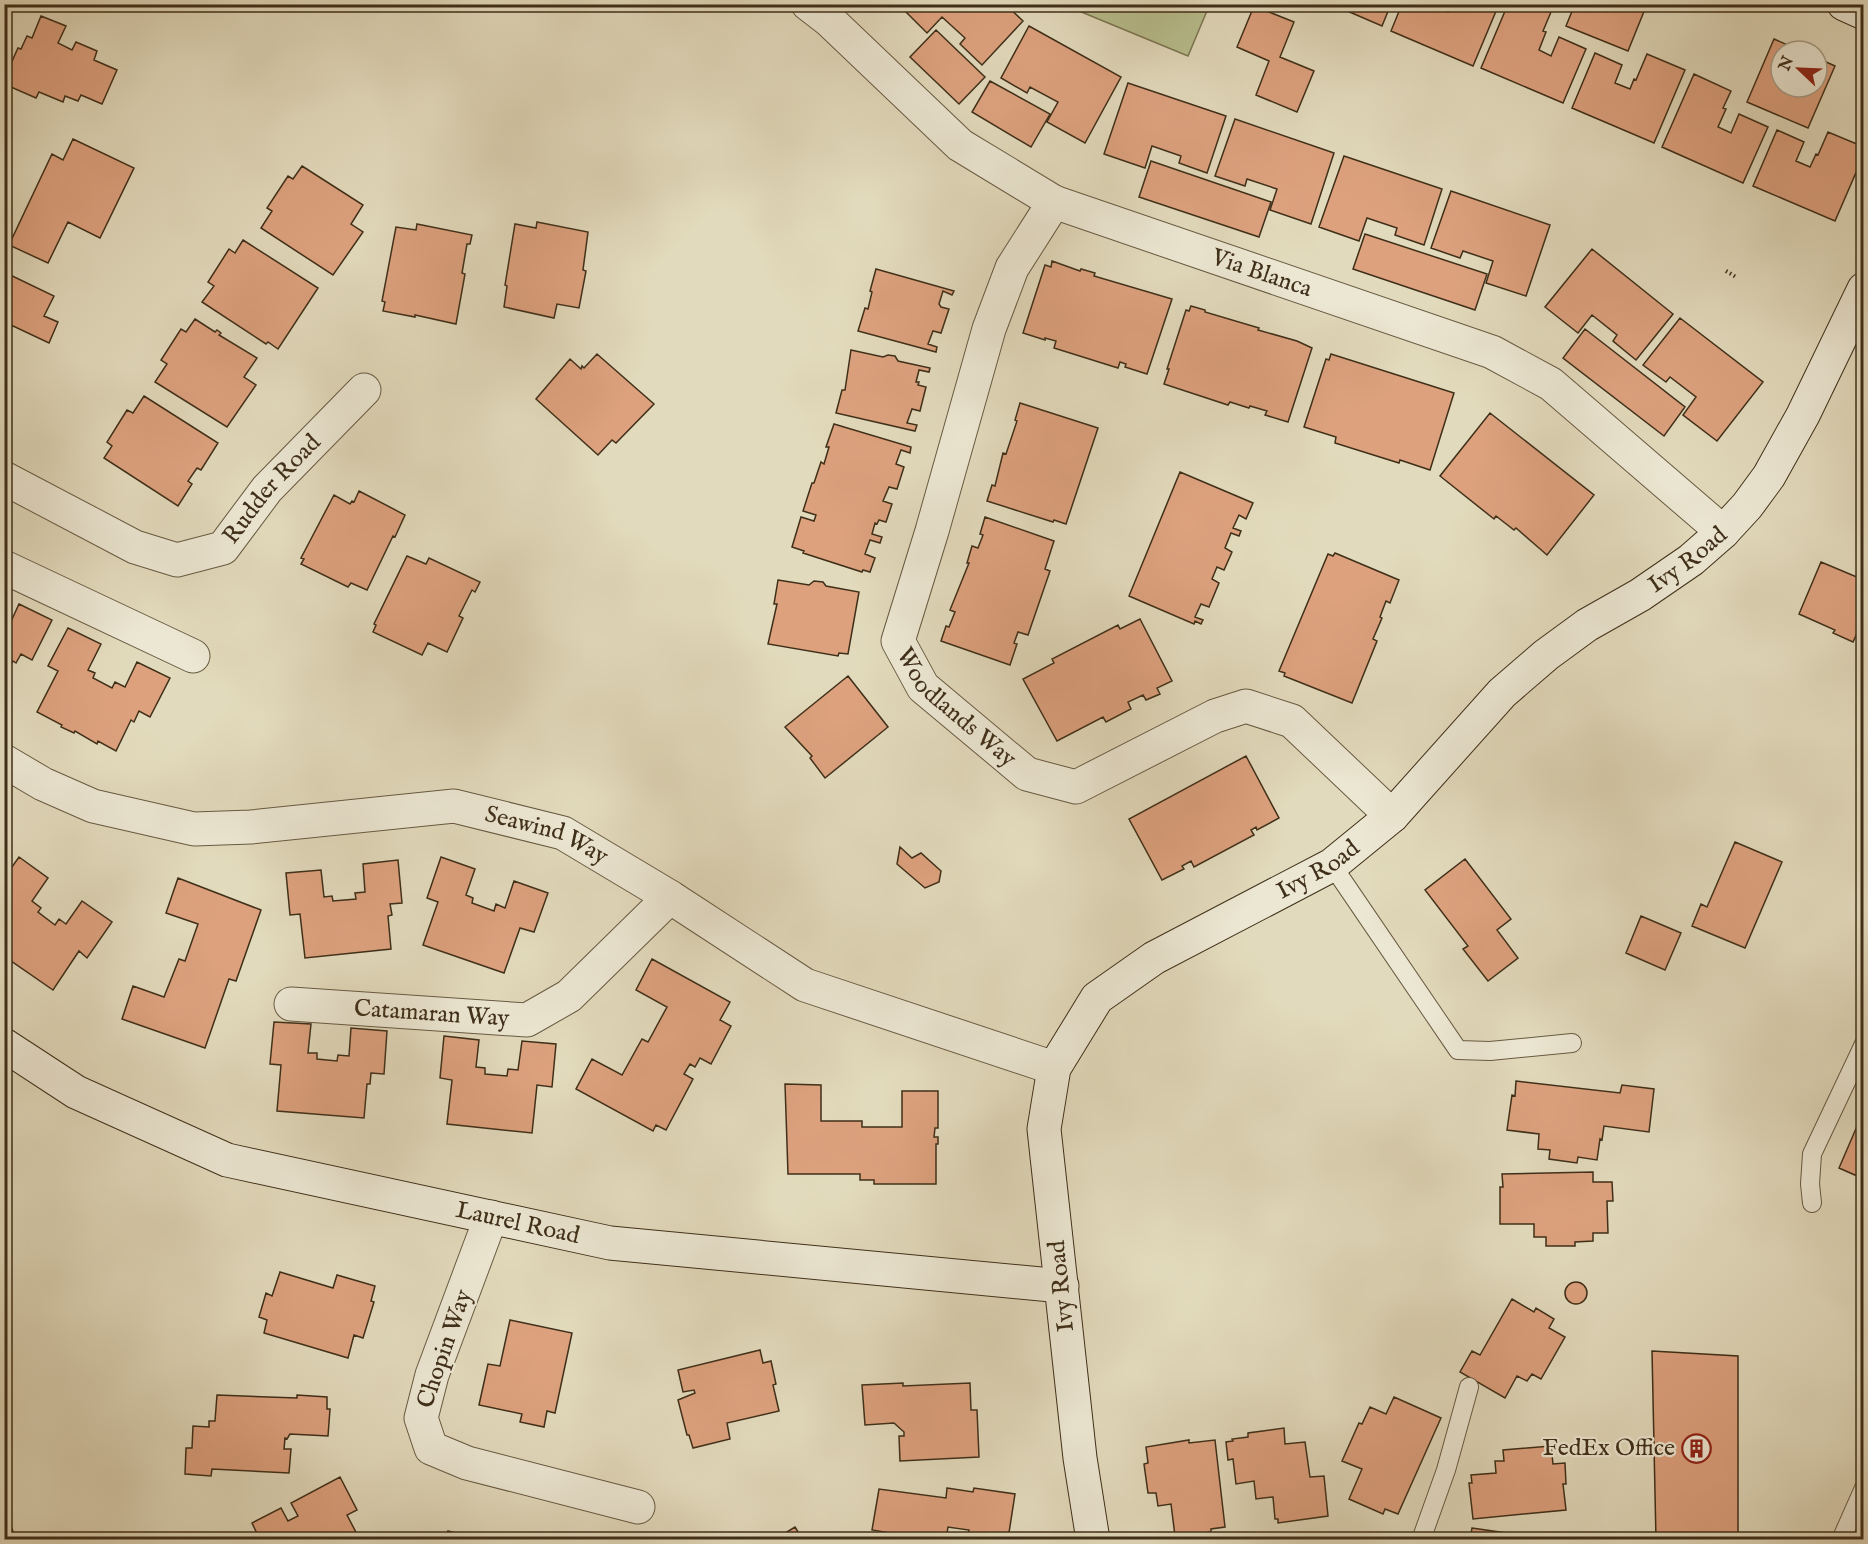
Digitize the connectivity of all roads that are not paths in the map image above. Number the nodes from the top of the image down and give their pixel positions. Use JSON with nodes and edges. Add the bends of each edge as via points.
{"nodes":[{"id":1,"x":808,"y":4,"type":"edge"},
{"id":2,"x":1845,"y":4,"type":"edge"},
{"id":3,"x":1863,"y":13,"type":"edge"},
{"id":4,"x":1054,"y":202,"type":"junction"},
{"id":5,"x":1863,"y":289,"type":"edge"},
{"id":6,"x":364,"y":390,"type":"dead end"},
{"id":7,"x":4,"y":478,"type":"edge"},
{"id":8,"x":1723,"y":532,"type":"junction"},
{"id":9,"x":4,"y":567,"type":"edge"},
{"id":10,"x":193,"y":657,"type":"dead end"},
{"id":11,"x":4,"y":761,"type":"edge"},
{"id":12,"x":1392,"y":816,"type":"junction"},
{"id":13,"x":1332,"y":865,"type":"junction"},
{"id":14,"x":670,"y":897,"type":"junction"},
{"id":15,"x":291,"y":1004,"type":"dead end"},
{"id":16,"x":1572,"y":1043,"type":"dead end"},
{"id":17,"x":1863,"y":1044,"type":"edge"},
{"id":18,"x":4,"y":1045,"type":"edge"},
{"id":19,"x":1054,"y":1068,"type":"junction"},
{"id":20,"x":1812,"y":1203,"type":"dead end"},
{"id":21,"x":491,"y":1217,"type":"junction"},
{"id":22,"x":1062,"y":1286,"type":"junction"},
{"id":23,"x":1469,"y":1387,"type":"dead end"},
{"id":24,"x":1863,"y":1488,"type":"edge"},
{"id":25,"x":638,"y":1506,"type":"dead end"},
{"id":26,"x":1093,"y":1539,"type":"edge"},
{"id":27,"x":1421,"y":1539,"type":"edge"},
{"id":28,"x":1841,"y":1539,"type":"edge"}],
"edges":[{"from":1,"to":4,"type":"street","name":"Via Blanca","via":[[831,21],[960,145]]},
{"from":2,"to":3,"type":"street"},
{"from":4,"to":8,"type":"street","name":"Via Blanca","via":[[1492,352],[1551,384]]},
{"from":4,"to":12,"type":"street","name":"Woodlands Way","via":[[1012,268],[989,329],[898,641],[923,687],[1027,774],[1076,787],[1215,716],[1246,706],[1292,721]]},
{"from":5,"to":8,"type":"street","name":"Ivy Road","via":[[1774,466],[1747,506]]},
{"from":6,"to":7,"type":"street","name":"Rudder Road","via":[[267,489],[223,548],[177,560],[135,547]]},
{"from":8,"to":12,"type":"street","name":"Ivy Road","via":[[1683,566],[1546,655],[1502,693]]},
{"from":9,"to":10,"type":"street"},
{"from":11,"to":14,"type":"street","name":"Seawind Way","via":[[93,806],[194,829],[454,806],[563,833]]},
{"from":12,"to":13,"type":"street","name":"Ivy Road"},
{"from":13,"to":16,"type":"lane","via":[[1458,1050]]},
{"from":13,"to":19,"type":"street","name":"Ivy Road","via":[[1154,958],[1125,978],[1097,999]]},
{"from":14,"to":15,"type":"street","name":"Catamaran Way","via":[[569,996],[527,1020]]},
{"from":14,"to":19,"type":"street","name":"Seawind Way","via":[[805,985]]},
{"from":17,"to":20,"type":"lane","via":[[1812,1154]]},
{"from":18,"to":21,"type":"street","name":"Laurel Road","via":[[76,1092],[227,1160]]},
{"from":19,"to":22,"type":"street","name":"Ivy Road","via":[[1044,1129]]},
{"from":21,"to":22,"type":"street","name":"Laurel Road","via":[[610,1243]]},
{"from":21,"to":25,"type":"street","name":"Chopin Way","via":[[432,1376],[421,1418],[431,1448],[467,1463]]},
{"from":22,"to":26,"type":"street","name":"Ivy Road","via":[[1080,1458]]},
{"from":23,"to":27,"type":"lane"},
{"from":24,"to":28,"type":"lane"}]}
